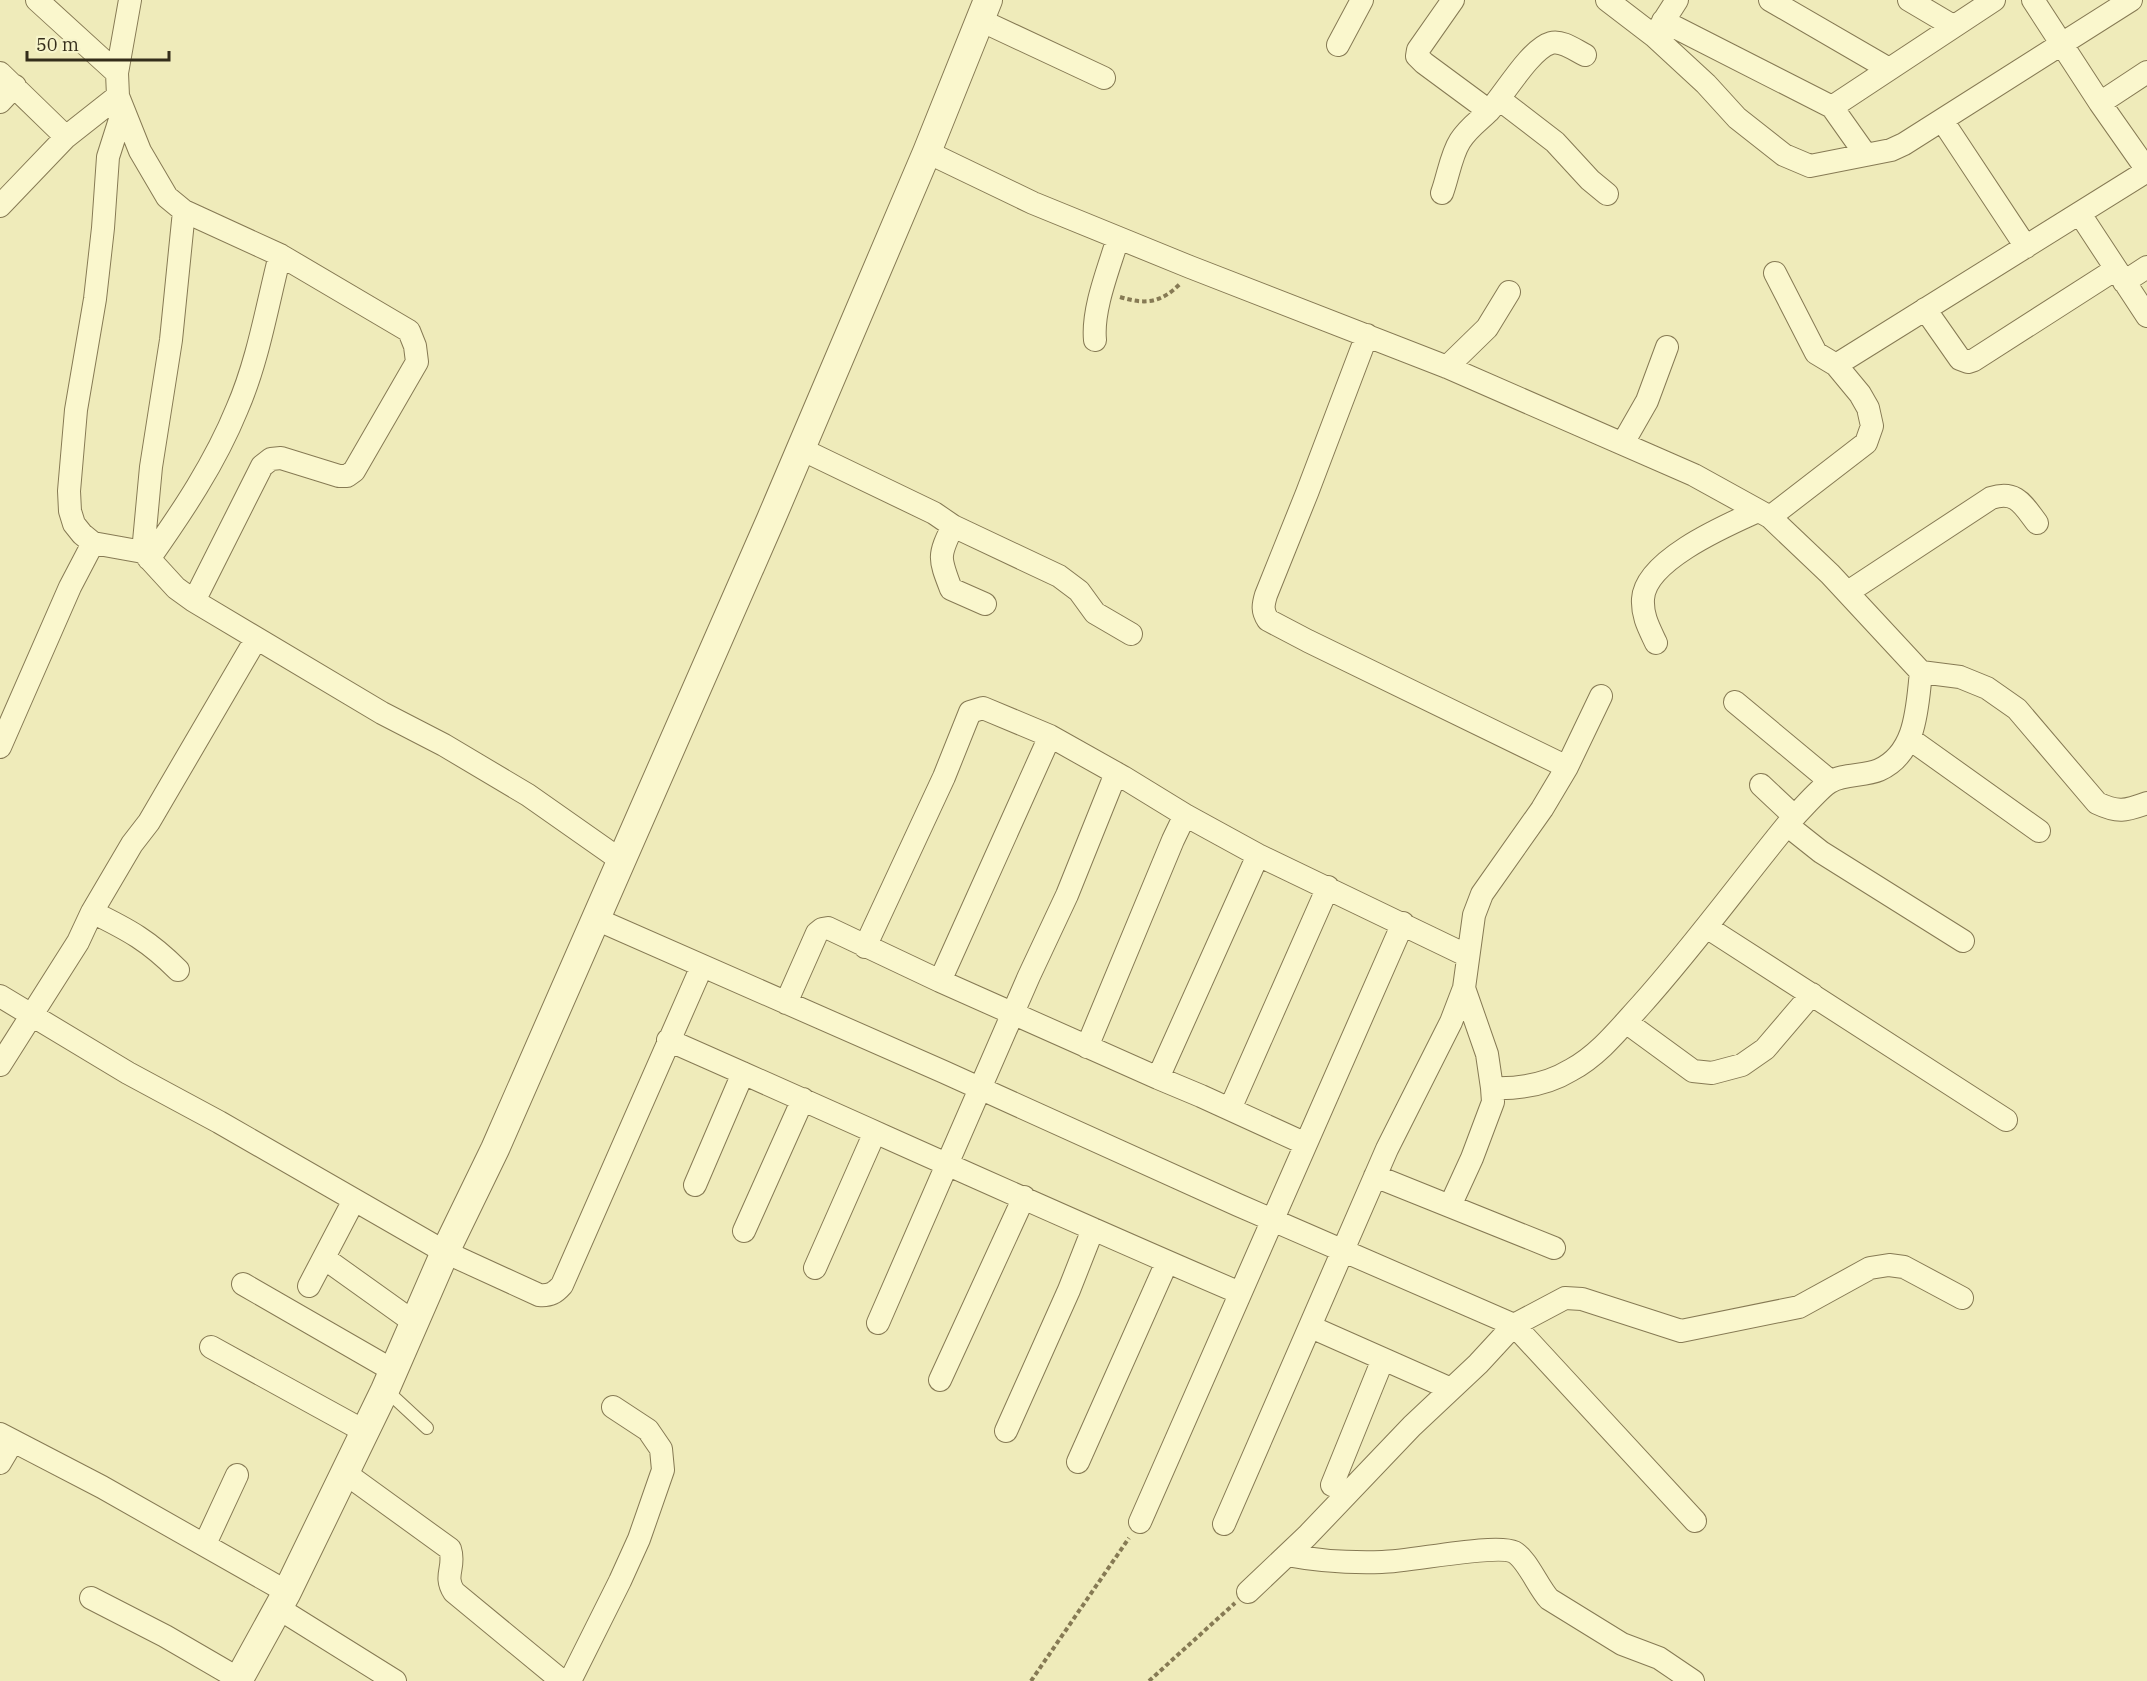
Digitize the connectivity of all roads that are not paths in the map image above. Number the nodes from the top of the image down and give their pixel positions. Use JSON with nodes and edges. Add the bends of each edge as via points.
{"nodes":[{"id":1,"x":37,"y":0,"type":"edge"},
{"id":2,"x":130,"y":0,"type":"edge"},
{"id":3,"x":1362,"y":0,"type":"edge"},
{"id":4,"x":1454,"y":0,"type":"edge"},
{"id":5,"x":1607,"y":0,"type":"edge"},
{"id":6,"x":1677,"y":0,"type":"edge"},
{"id":7,"x":1770,"y":0,"type":"edge"},
{"id":8,"x":1909,"y":0,"type":"edge"},
{"id":9,"x":1994,"y":0,"type":"edge"},
{"id":10,"x":2033,"y":0,"type":"edge"},
{"id":11,"x":2131,"y":0,"type":"edge"},
{"id":12,"x":984,"y":10,"type":"edge"},
{"id":13,"x":1953,"y":26,"type":"junction"},
{"id":14,"x":1659,"y":29,"type":"junction"},
{"id":15,"x":2062,"y":44,"type":"junction"},
{"id":16,"x":1338,"y":45,"type":"dead end"},
{"id":17,"x":1585,"y":55,"type":"dead end"},
{"id":18,"x":1889,"y":69,"type":"junction"},
{"id":19,"x":2147,"y":72,"type":"edge"},
{"id":20,"x":1104,"y":78,"type":"dead end"},
{"id":21,"x":5,"y":87,"type":"edge"},
{"id":22,"x":119,"y":93,"type":"junction"},
{"id":23,"x":2100,"y":103,"type":"junction"},
{"id":24,"x":1494,"y":105,"type":"junction"},
{"id":25,"x":1832,"y":107,"type":"junction"},
{"id":26,"x":1942,"y":120,"type":"junction"},
{"id":27,"x":66,"y":137,"type":"junction"},
{"id":28,"x":927,"y":152,"type":"junction"},
{"id":29,"x":1866,"y":156,"type":"junction"},
{"id":30,"x":2147,"y":171,"type":"edge"},
{"id":31,"x":1442,"y":193,"type":"dead end"},
{"id":32,"x":1606,"y":194,"type":"dead end"},
{"id":33,"x":0,"y":206,"type":"edge"},
{"id":34,"x":184,"y":211,"type":"junction"},
{"id":35,"x":2080,"y":214,"type":"junction"},
{"id":36,"x":1118,"y":238,"type":"junction"},
{"id":37,"x":2026,"y":247,"type":"junction"},
{"id":38,"x":280,"y":255,"type":"junction"},
{"id":39,"x":2147,"y":267,"type":"edge"},
{"id":40,"x":1775,"y":273,"type":"dead end"},
{"id":41,"x":2120,"y":275,"type":"junction"},
{"id":42,"x":1509,"y":292,"type":"dead end"},
{"id":43,"x":1925,"y":309,"type":"junction"},
{"id":44,"x":2147,"y":316,"type":"edge"},
{"id":45,"x":1367,"y":335,"type":"junction"},
{"id":46,"x":1095,"y":340,"type":"dead end"},
{"id":47,"x":1667,"y":347,"type":"dead end"},
{"id":48,"x":1836,"y":365,"type":"junction"},
{"id":49,"x":1447,"y":367,"type":"junction"},
{"id":50,"x":1623,"y":443,"type":"junction"},
{"id":51,"x":801,"y":449,"type":"junction"},
{"id":52,"x":1764,"y":514,"type":"junction"},
{"id":53,"x":2037,"y":523,"type":"dead end"},
{"id":54,"x":953,"y":526,"type":"junction"},
{"id":55,"x":93,"y":543,"type":"junction"},
{"id":56,"x":146,"y":556,"type":"junction"},
{"id":57,"x":1848,"y":592,"type":"junction"},
{"id":58,"x":194,"y":601,"type":"junction"},
{"id":59,"x":985,"y":604,"type":"dead end"},
{"id":60,"x":1131,"y":634,"type":"dead end"},
{"id":61,"x":256,"y":639,"type":"junction"},
{"id":62,"x":1656,"y":643,"type":"dead end"},
{"id":63,"x":1921,"y":672,"type":"junction"},
{"id":64,"x":1601,"y":696,"type":"dead end"},
{"id":65,"x":1736,"y":702,"type":"dead end"},
{"id":66,"x":1050,"y":736,"type":"junction"},
{"id":67,"x":1910,"y":739,"type":"junction"},
{"id":68,"x":0,"y":747,"type":"edge"},
{"id":69,"x":1568,"y":767,"type":"junction"},
{"id":70,"x":1116,"y":773,"type":"junction"},
{"id":71,"x":1830,"y":781,"type":"junction"},
{"id":72,"x":1761,"y":785,"type":"dead end"},
{"id":73,"x":2147,"y":803,"type":"edge"},
{"id":74,"x":1185,"y":815,"type":"junction"},
{"id":75,"x":1791,"y":820,"type":"junction"},
{"id":76,"x":2039,"y":831,"type":"dead end"},
{"id":77,"x":1258,"y":855,"type":"junction"},
{"id":78,"x":622,"y":861,"type":"junction"},
{"id":79,"x":1328,"y":888,"type":"junction"},
{"id":80,"x":92,"y":912,"type":"junction"},
{"id":81,"x":596,"y":919,"type":"junction"},
{"id":82,"x":1402,"y":923,"type":"junction"},
{"id":83,"x":1707,"y":928,"type":"junction"},
{"id":84,"x":1963,"y":941,"type":"dead end"},
{"id":85,"x":865,"y":947,"type":"junction"},
{"id":86,"x":1468,"y":956,"type":"junction"},
{"id":87,"x":702,"y":966,"type":"junction"},
{"id":88,"x":178,"y":970,"type":"dead end"},
{"id":89,"x":940,"y":981,"type":"junction"},
{"id":90,"x":1464,"y":988,"type":"junction"},
{"id":91,"x":1812,"y":994,"type":"junction"},
{"id":92,"x":0,"y":996,"type":"edge"},
{"id":93,"x":786,"y":1003,"type":"junction"},
{"id":94,"x":1013,"y":1013,"type":"junction"},
{"id":95,"x":30,"y":1015,"type":"junction"},
{"id":96,"x":1626,"y":1022,"type":"junction"},
{"id":97,"x":668,"y":1040,"type":"junction"},
{"id":98,"x":1087,"y":1047,"type":"junction"},
{"id":99,"x":0,"y":1065,"type":"edge"},
{"id":100,"x":743,"y":1073,"type":"junction"},
{"id":101,"x":1158,"y":1078,"type":"junction"},
{"id":102,"x":1492,"y":1088,"type":"junction"},
{"id":103,"x":981,"y":1089,"type":"junction"},
{"id":104,"x":802,"y":1099,"type":"junction"},
{"id":105,"x":1230,"y":1109,"type":"junction"},
{"id":106,"x":2006,"y":1120,"type":"dead end"},
{"id":107,"x":875,"y":1132,"type":"junction"},
{"id":108,"x":1306,"y":1144,"type":"junction"},
{"id":109,"x":946,"y":1164,"type":"junction"},
{"id":110,"x":1375,"y":1176,"type":"junction"},
{"id":111,"x":695,"y":1185,"type":"dead end"},
{"id":112,"x":1024,"y":1197,"type":"junction"},
{"id":113,"x":354,"y":1200,"type":"junction"},
{"id":114,"x":1450,"y":1206,"type":"junction"},
{"id":115,"x":1272,"y":1220,"type":"junction"},
{"id":116,"x":1093,"y":1229,"type":"junction"},
{"id":117,"x":744,"y":1231,"type":"dead end"},
{"id":118,"x":1554,"y":1248,"type":"dead end"},
{"id":119,"x":445,"y":1252,"type":"junction"},
{"id":120,"x":1344,"y":1252,"type":"junction"},
{"id":121,"x":324,"y":1258,"type":"junction"},
{"id":122,"x":1167,"y":1262,"type":"junction"},
{"id":123,"x":816,"y":1268,"type":"dead end"},
{"id":124,"x":243,"y":1284,"type":"dead end"},
{"id":125,"x":309,"y":1286,"type":"dead end"},
{"id":126,"x":1240,"y":1293,"type":"junction"},
{"id":127,"x":1962,"y":1298,"type":"dead end"},
{"id":128,"x":415,"y":1323,"type":"junction"},
{"id":129,"x":878,"y":1323,"type":"dead end"},
{"id":130,"x":1514,"y":1325,"type":"junction"},
{"id":131,"x":1311,"y":1327,"type":"junction"},
{"id":132,"x":211,"y":1347,"type":"dead end"},
{"id":133,"x":1383,"y":1359,"type":"junction"},
{"id":134,"x":940,"y":1380,"type":"dead end"},
{"id":135,"x":390,"y":1381,"type":"junction"},
{"id":136,"x":1451,"y":1389,"type":"junction"},
{"id":137,"x":614,"y":1407,"type":"dead end"},
{"id":138,"x":427,"y":1428,"type":"dead end"},
{"id":139,"x":364,"y":1431,"type":"junction"},
{"id":140,"x":1006,"y":1431,"type":"dead end"},
{"id":141,"x":7,"y":1437,"type":"edge"},
{"id":142,"x":1078,"y":1462,"type":"dead end"},
{"id":143,"x":0,"y":1464,"type":"edge"},
{"id":144,"x":345,"y":1473,"type":"junction"},
{"id":145,"x":237,"y":1474,"type":"dead end"},
{"id":146,"x":1332,"y":1485,"type":"dead end"},
{"id":147,"x":1695,"y":1521,"type":"dead end"},
{"id":148,"x":1140,"y":1522,"type":"road end"},
{"id":149,"x":1224,"y":1524,"type":"dead end"},
{"id":150,"x":205,"y":1544,"type":"junction"},
{"id":151,"x":1287,"y":1555,"type":"junction"},
{"id":152,"x":1248,"y":1592,"type":"road end"},
{"id":153,"x":91,"y":1598,"type":"dead end"},
{"id":154,"x":283,"y":1600,"type":"junction"},
{"id":155,"x":238,"y":1680,"type":"edge"},
{"id":156,"x":395,"y":1681,"type":"edge"},
{"id":157,"x":562,"y":1681,"type":"edge"},
{"id":158,"x":570,"y":1681,"type":"edge"},
{"id":159,"x":1693,"y":1681,"type":"edge"}],
"edges":[{"from":1,"to":22,"type":"street"},
{"from":2,"to":22,"type":"street"},
{"from":3,"to":16,"type":"street"},
{"from":4,"to":24,"type":"street","via":[[1418,50],[1418,56]]},
{"from":5,"to":14,"type":"street"},
{"from":6,"to":14,"type":"street"},
{"from":7,"to":18,"type":"street"},
{"from":8,"to":13,"type":"street"},
{"from":9,"to":13,"type":"street"},
{"from":10,"to":15,"type":"street"},
{"from":11,"to":15,"type":"street"},
{"from":12,"to":20,"type":"street"},
{"from":12,"to":28,"type":"street"},
{"from":13,"to":18,"type":"street"},
{"from":14,"to":25,"type":"street"},
{"from":14,"to":29,"type":"street","via":[[1737,118],[1784,155],[1810,166]]},
{"from":15,"to":23,"type":"street"},
{"from":15,"to":26,"type":"street"},
{"from":17,"to":24,"type":"street","via":[[1561,43],[1543,47]]},
{"from":18,"to":25,"type":"street"},
{"from":19,"to":23,"type":"street"},
{"from":21,"to":27,"type":"street"},
{"from":22,"to":27,"type":"street"},
{"from":22,"to":34,"type":"street","via":[[140,152],[167,196]]},
{"from":22,"to":55,"type":"street","via":[[108,157],[95,299],[75,410],[69,491],[74,524]]},
{"from":23,"to":30,"type":"street"},
{"from":24,"to":31,"type":"street","via":[[1459,142]]},
{"from":24,"to":32,"type":"street","via":[[1555,142]]},
{"from":25,"to":29,"type":"street"},
{"from":26,"to":29,"type":"street","via":[[1891,150]]},
{"from":26,"to":37,"type":"street"},
{"from":27,"to":33,"type":"street"},
{"from":28,"to":36,"type":"street"},
{"from":28,"to":51,"type":"street"},
{"from":30,"to":35,"type":"street"},
{"from":34,"to":38,"type":"street"},
{"from":34,"to":56,"type":"street","via":[[171,340],[151,467]]},
{"from":35,"to":37,"type":"street"},
{"from":35,"to":41,"type":"street"},
{"from":36,"to":45,"type":"street"},
{"from":36,"to":46,"type":"street","via":[[1102,292]]},
{"from":37,"to":43,"type":"street"},
{"from":38,"to":56,"type":"street","via":[[238,409],[196,489]]},
{"from":38,"to":58,"type":"street","via":[[409,331],[417,362],[358,465],[347,476],[339,477],[281,458],[262,466]]},
{"from":39,"to":41,"type":"street"},
{"from":40,"to":48,"type":"street","via":[[1816,353]]},
{"from":41,"to":43,"type":"street","via":[[1968,362],[1960,358]]},
{"from":41,"to":44,"type":"street"},
{"from":42,"to":49,"type":"street","via":[[1487,328]]},
{"from":43,"to":48,"type":"street"},
{"from":45,"to":49,"type":"street"},
{"from":45,"to":69,"type":"street","via":[[1266,595],[1264,614],[1268,620],[1308,641]]},
{"from":47,"to":50,"type":"street","via":[[1647,401]]},
{"from":48,"to":52,"type":"street","via":[[1869,408],[1872,426],[1866,443]]},
{"from":49,"to":50,"type":"street"},
{"from":50,"to":52,"type":"street","via":[[1694,475]]},
{"from":51,"to":54,"type":"street","via":[[934,513]]},
{"from":51,"to":78,"type":"street"},
{"from":52,"to":57,"type":"street"},
{"from":52,"to":62,"type":"street","via":[[1707,533],[1647,583],[1642,596],[1643,616]]},
{"from":53,"to":57,"type":"street","via":[[2012,496],[1991,498]]},
{"from":54,"to":59,"type":"street","via":[[941,551],[951,589]]},
{"from":54,"to":60,"type":"street","via":[[1059,576],[1079,591],[1095,613]]},
{"from":55,"to":56,"type":"street"},
{"from":55,"to":68,"type":"street"},
{"from":56,"to":58,"type":"street"},
{"from":57,"to":63,"type":"street"},
{"from":58,"to":61,"type":"street"},
{"from":61,"to":78,"type":"street","via":[[528,795]]},
{"from":61,"to":80,"type":"street"},
{"from":63,"to":67,"type":"street"},
{"from":63,"to":73,"type":"street","via":[[1960,677],[1987,688],[2017,709],[2097,802],[2111,810],[2129,810]]},
{"from":64,"to":69,"type":"street"},
{"from":65,"to":71,"type":"street"},
{"from":66,"to":70,"type":"street"},
{"from":66,"to":85,"type":"street","via":[[983,708],[970,712],[945,777]]},
{"from":66,"to":89,"type":"street"},
{"from":67,"to":71,"type":"street","via":[[1881,769]]},
{"from":67,"to":76,"type":"street"},
{"from":69,"to":86,"type":"street","via":[[1482,894],[1474,915]]},
{"from":70,"to":74,"type":"street"},
{"from":70,"to":94,"type":"street","via":[[1067,895]]},
{"from":71,"to":75,"type":"street"},
{"from":72,"to":75,"type":"street"},
{"from":74,"to":77,"type":"street"},
{"from":74,"to":98,"type":"street"},
{"from":75,"to":83,"type":"street"},
{"from":75,"to":84,"type":"street","via":[[1821,852]]},
{"from":77,"to":79,"type":"street"},
{"from":77,"to":101,"type":"street"},
{"from":78,"to":81,"type":"street"},
{"from":79,"to":82,"type":"street"},
{"from":79,"to":105,"type":"street"},
{"from":80,"to":88,"type":"street","via":[[155,947]]},
{"from":80,"to":95,"type":"street","via":[[78,942]]},
{"from":81,"to":87,"type":"street"},
{"from":81,"to":119,"type":"street","via":[[495,1149]]},
{"from":82,"to":86,"type":"street"},
{"from":82,"to":108,"type":"street"},
{"from":83,"to":91,"type":"street"},
{"from":83,"to":96,"type":"street"},
{"from":85,"to":89,"type":"street"},
{"from":85,"to":93,"type":"street","via":[[836,930],[822,929],[813,940]]},
{"from":86,"to":90,"type":"street"},
{"from":87,"to":93,"type":"street"},
{"from":87,"to":97,"type":"street"},
{"from":89,"to":94,"type":"street"},
{"from":90,"to":102,"type":"street","via":[[1487,1054]]},
{"from":90,"to":110,"type":"street"},
{"from":91,"to":96,"type":"street","via":[[1765,1049],[1742,1065],[1712,1073],[1692,1071]]},
{"from":91,"to":106,"type":"street"},
{"from":92,"to":95,"type":"street"},
{"from":93,"to":103,"type":"street"},
{"from":94,"to":98,"type":"street"},
{"from":94,"to":103,"type":"street"},
{"from":95,"to":99,"type":"street"},
{"from":95,"to":113,"type":"street"},
{"from":96,"to":102,"type":"street","via":[[1571,1071],[1531,1086]]},
{"from":97,"to":100,"type":"street"},
{"from":97,"to":119,"type":"street","via":[[556,1292],[539,1295]]},
{"from":98,"to":101,"type":"street"},
{"from":100,"to":104,"type":"street"},
{"from":100,"to":111,"type":"street"},
{"from":101,"to":105,"type":"street"},
{"from":102,"to":114,"type":"street","via":[[1490,1111]]},
{"from":103,"to":109,"type":"street"},
{"from":103,"to":115,"type":"street"},
{"from":104,"to":107,"type":"street"},
{"from":104,"to":117,"type":"street"},
{"from":105,"to":108,"type":"street"},
{"from":107,"to":109,"type":"street"},
{"from":107,"to":123,"type":"street"},
{"from":108,"to":115,"type":"street"},
{"from":109,"to":112,"type":"street"},
{"from":109,"to":129,"type":"street"},
{"from":110,"to":114,"type":"street"},
{"from":110,"to":120,"type":"street"},
{"from":112,"to":116,"type":"street"},
{"from":112,"to":134,"type":"street"},
{"from":113,"to":119,"type":"street"},
{"from":113,"to":121,"type":"street"},
{"from":114,"to":118,"type":"street"},
{"from":115,"to":120,"type":"street"},
{"from":115,"to":126,"type":"street"},
{"from":116,"to":122,"type":"street"},
{"from":116,"to":140,"type":"street"},
{"from":119,"to":128,"type":"street"},
{"from":120,"to":130,"type":"street"},
{"from":120,"to":131,"type":"street"},
{"from":121,"to":125,"type":"street"},
{"from":121,"to":128,"type":"street"},
{"from":122,"to":126,"type":"street"},
{"from":122,"to":142,"type":"street"},
{"from":124,"to":135,"type":"street"},
{"from":126,"to":148,"type":"street"},
{"from":127,"to":130,"type":"street","via":[[1904,1267],[1889,1265],[1870,1268],[1798,1307],[1681,1331],[1581,1299],[1565,1298]]},
{"from":128,"to":135,"type":"street"},
{"from":130,"to":136,"type":"street"},
{"from":130,"to":147,"type":"street"},
{"from":131,"to":133,"type":"street"},
{"from":131,"to":149,"type":"street"},
{"from":132,"to":139,"type":"street"},
{"from":133,"to":136,"type":"street"},
{"from":133,"to":146,"type":"street"},
{"from":135,"to":138,"type":"lane"},
{"from":135,"to":139,"type":"street"},
{"from":136,"to":151,"type":"street"},
{"from":137,"to":158,"type":"street","via":[[648,1430],[661,1449],[663,1470],[625,1571]]},
{"from":139,"to":144,"type":"street"},
{"from":141,"to":143,"type":"street"},
{"from":141,"to":150,"type":"street"},
{"from":144,"to":154,"type":"street"},
{"from":144,"to":157,"type":"street","via":[[450,1549],[453,1562],[448,1576],[454,1592]]},
{"from":145,"to":150,"type":"street"},
{"from":150,"to":154,"type":"street"},
{"from":151,"to":152,"type":"street"},
{"from":151,"to":159,"type":"street","via":[[1317,1561],[1383,1562],[1492,1550],[1513,1552],[1520,1556],[1549,1599],[1622,1644],[1659,1658]]},
{"from":153,"to":155,"type":"street"},
{"from":154,"to":155,"type":"street"},
{"from":154,"to":156,"type":"street"}]}
